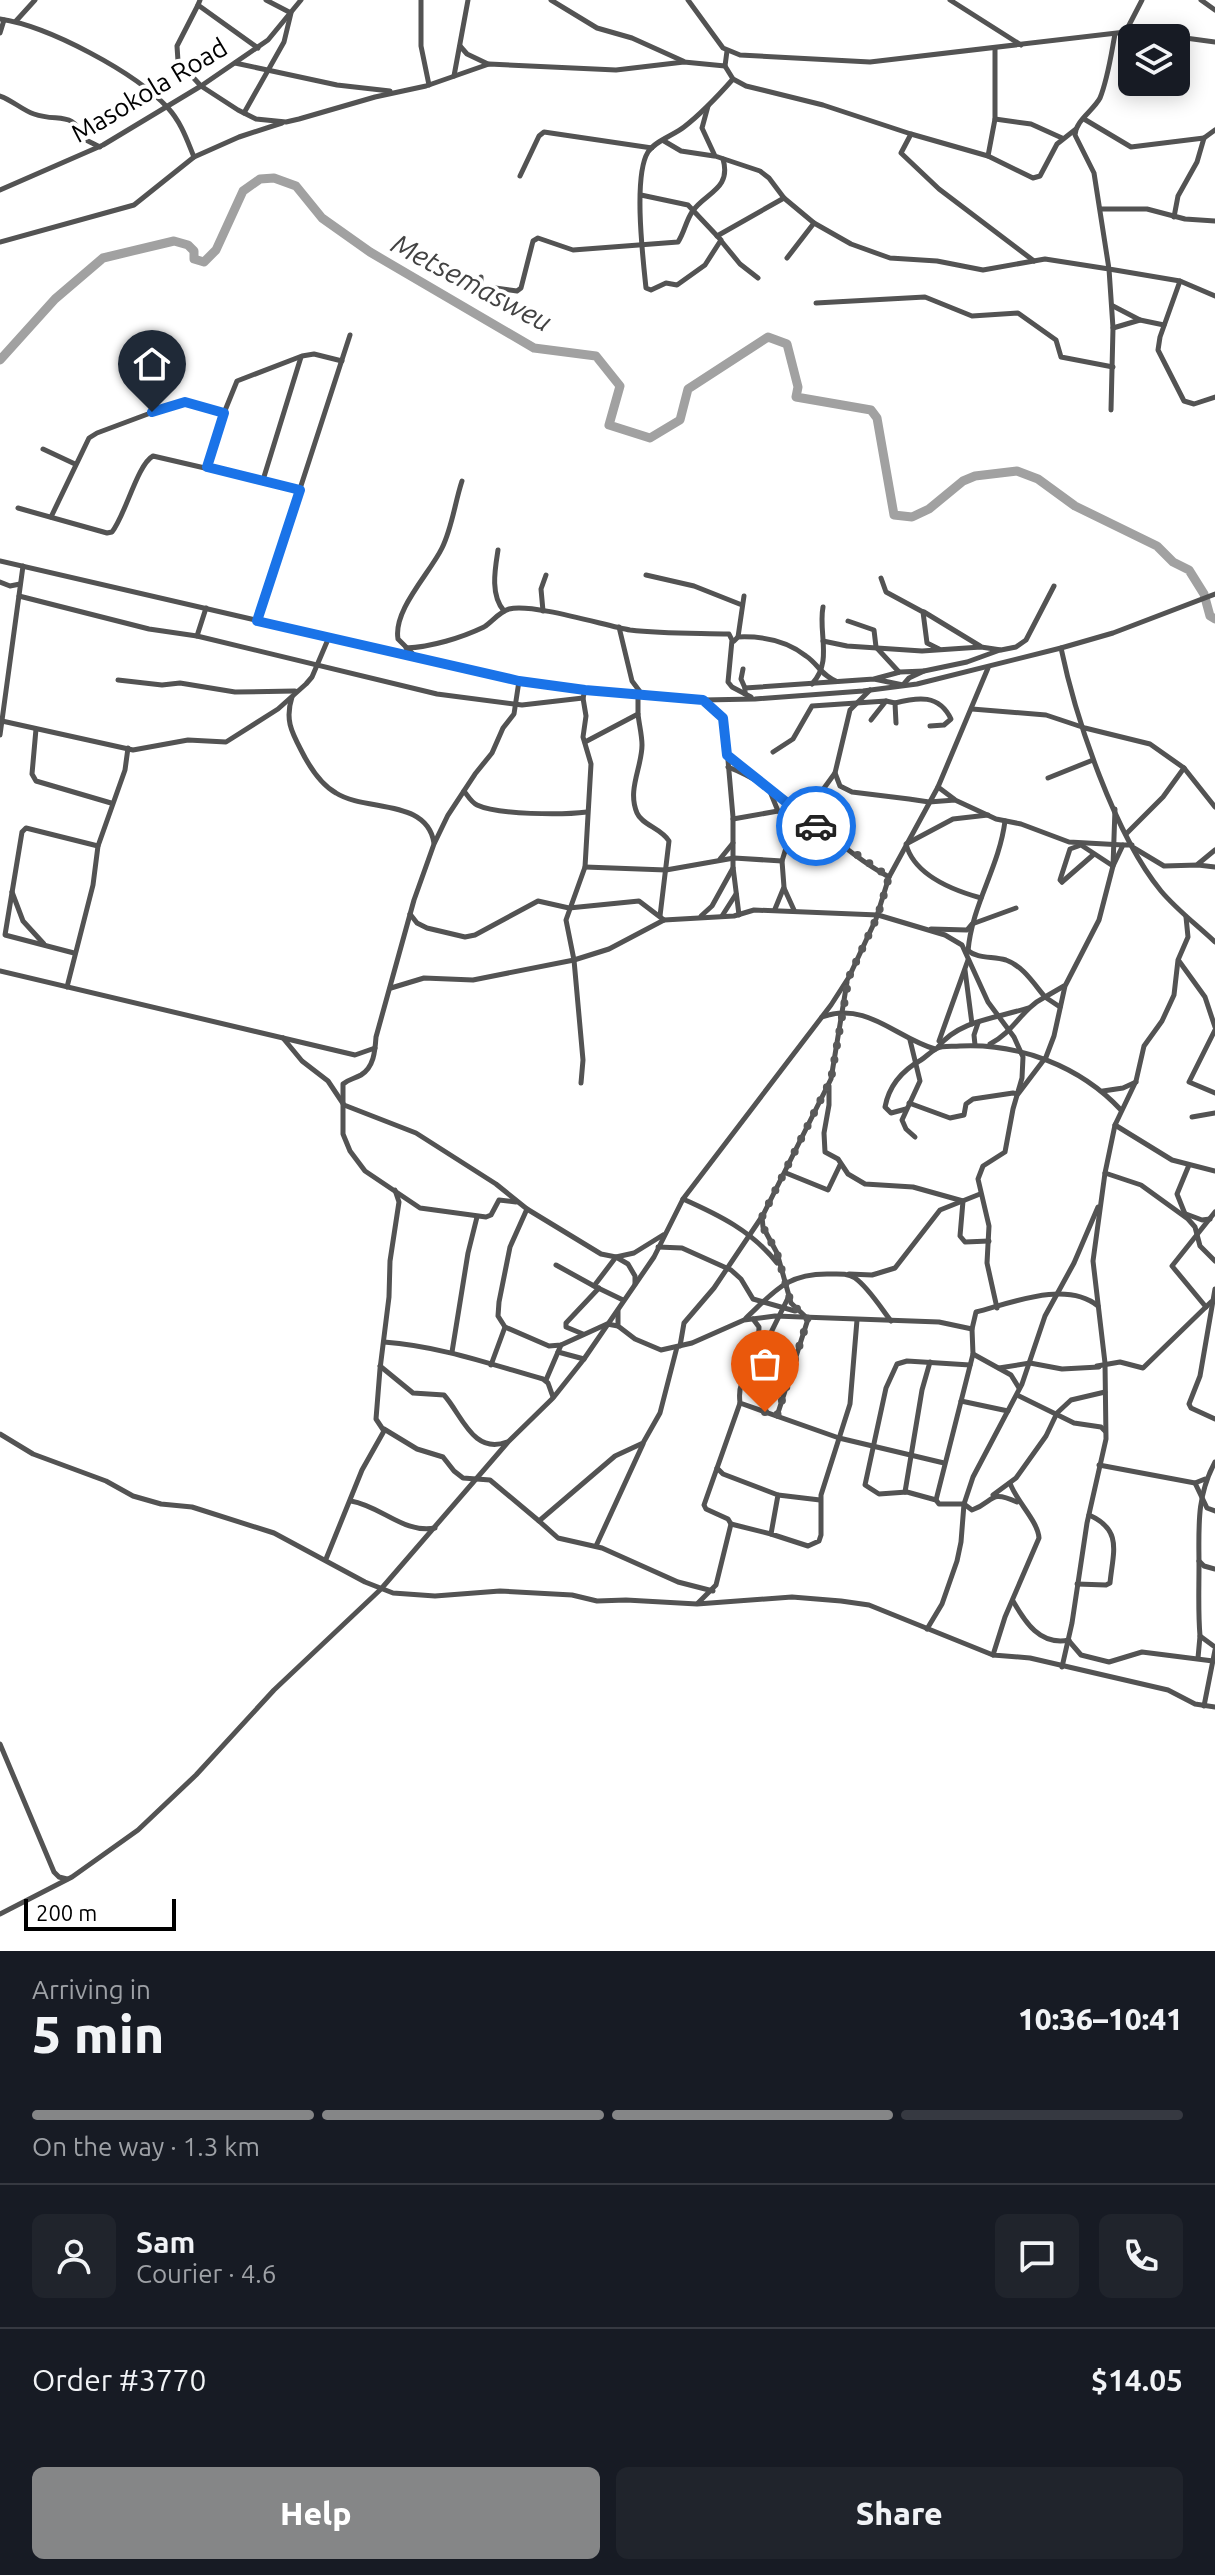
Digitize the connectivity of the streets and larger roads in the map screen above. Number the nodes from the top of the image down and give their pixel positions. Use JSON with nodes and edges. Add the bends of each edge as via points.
{"nodes":[{"id":1,"x":35,"y":0,"type":"edge"},
{"id":2,"x":266,"y":0,"type":"edge"},
{"id":3,"x":301,"y":0,"type":"edge"},
{"id":4,"x":421,"y":0,"type":"edge"},
{"id":5,"x":468,"y":0,"type":"edge"},
{"id":6,"x":551,"y":0,"type":"edge"},
{"id":7,"x":688,"y":0,"type":"edge"},
{"id":8,"x":950,"y":0,"type":"edge"},
{"id":9,"x":1142,"y":0,"type":"edge"},
{"id":10,"x":1201,"y":0,"type":"edge"},
{"id":11,"x":199,"y":2,"type":"edge"},
{"id":12,"x":1215,"y":10,"type":"edge"},
{"id":13,"x":291,"y":13,"type":"junction"},
{"id":14,"x":2,"y":20,"type":"edge"},
{"id":15,"x":16,"y":21,"type":"junction"},
{"id":16,"x":1130,"y":24,"type":"edge"},
{"id":17,"x":0,"y":33,"type":"edge"},
{"id":18,"x":1118,"y":33,"type":"edge"},
{"id":19,"x":1115,"y":34,"type":"junction"},
{"id":20,"x":1190,"y":38,"type":"edge"},
{"id":21,"x":1215,"y":42,"type":"edge"},
{"id":22,"x":460,"y":45,"type":"junction"},
{"id":23,"x":1022,"y":46,"type":"junction"},
{"id":24,"x":258,"y":48,"type":"junction"},
{"id":25,"x":995,"y":49,"type":"junction"},
{"id":26,"x":727,"y":51,"type":"junction"},
{"id":27,"x":234,"y":62,"type":"junction"},
{"id":28,"x":684,"y":62,"type":"junction"},
{"id":29,"x":489,"y":64,"type":"junction"},
{"id":30,"x":725,"y":66,"type":"junction"},
{"id":31,"x":267,"y":71,"type":"junction"},
{"id":32,"x":454,"y":76,"type":"junction"},
{"id":33,"x":733,"y":79,"type":"junction"},
{"id":34,"x":429,"y":85,"type":"junction"},
{"id":35,"x":201,"y":86,"type":"junction"},
{"id":36,"x":395,"y":92,"type":"junction"},
{"id":37,"x":0,"y":96,"type":"edge"},
{"id":38,"x":708,"y":106,"type":"junction"},
{"id":39,"x":167,"y":107,"type":"junction"},
{"id":40,"x":244,"y":113,"type":"junction"},
{"id":41,"x":995,"y":119,"type":"junction"},
{"id":42,"x":1084,"y":119,"type":"junction"},
{"id":43,"x":286,"y":122,"type":"junction"},
{"id":44,"x":1076,"y":129,"type":"junction"},
{"id":45,"x":1215,"y":130,"type":"edge"},
{"id":46,"x":911,"y":134,"type":"junction"},
{"id":47,"x":1062,"y":138,"type":"junction"},
{"id":48,"x":1204,"y":138,"type":"junction"},
{"id":49,"x":664,"y":141,"type":"junction"},
{"id":50,"x":100,"y":147,"type":"junction"},
{"id":51,"x":652,"y":148,"type":"junction"},
{"id":52,"x":715,"y":156,"type":"junction"},
{"id":53,"x":988,"y":156,"type":"junction"},
{"id":54,"x":194,"y":157,"type":"junction"},
{"id":55,"x":723,"y":159,"type":"junction"},
{"id":56,"x":520,"y":176,"type":"dead end"},
{"id":57,"x":0,"y":190,"type":"edge"},
{"id":58,"x":641,"y":195,"type":"junction"},
{"id":59,"x":784,"y":198,"type":"junction"},
{"id":60,"x":693,"y":209,"type":"junction"},
{"id":61,"x":1101,"y":209,"type":"junction"},
{"id":62,"x":1174,"y":217,"type":"junction"},
{"id":63,"x":1215,"y":221,"type":"edge"},
{"id":64,"x":814,"y":223,"type":"junction"},
{"id":65,"x":720,"y":239,"type":"junction"},
{"id":66,"x":0,"y":242,"type":"edge"},
{"id":67,"x":641,"y":244,"type":"junction"},
{"id":68,"x":787,"y":258,"type":"dead end"},
{"id":69,"x":1034,"y":261,"type":"junction"},
{"id":70,"x":1109,"y":269,"type":"junction"},
{"id":71,"x":481,"y":277,"type":"dead end"},
{"id":72,"x":758,"y":278,"type":"dead end"},
{"id":73,"x":1180,"y":281,"type":"junction"},
{"id":74,"x":1215,"y":296,"type":"edge"},
{"id":75,"x":816,"y":303,"type":"dead end"},
{"id":76,"x":1113,"y":306,"type":"junction"},
{"id":77,"x":1140,"y":320,"type":"junction"},
{"id":78,"x":1164,"y":325,"type":"junction"},
{"id":79,"x":1113,"y":328,"type":"junction"},
{"id":80,"x":350,"y":335,"type":"dead end"},
{"id":81,"x":302,"y":356,"type":"junction"},
{"id":82,"x":342,"y":361,"type":"junction"},
{"id":83,"x":1113,"y":367,"type":"junction"},
{"id":84,"x":1215,"y":397,"type":"edge"},
{"id":85,"x":1111,"y":410,"type":"dead end"},
{"id":86,"x":224,"y":413,"type":"junction"},
{"id":87,"x":43,"y":449,"type":"dead end"},
{"id":88,"x":75,"y":464,"type":"junction"},
{"id":89,"x":207,"y":467,"type":"junction"},
{"id":90,"x":263,"y":480,"type":"junction"},
{"id":91,"x":462,"y":481,"type":"dead end"},
{"id":92,"x":300,"y":490,"type":"junction"},
{"id":93,"x":18,"y":508,"type":"dead end"},
{"id":94,"x":51,"y":517,"type":"junction"},
{"id":95,"x":498,"y":550,"type":"dead end"},
{"id":96,"x":0,"y":561,"type":"edge"},
{"id":97,"x":23,"y":566,"type":"junction"},
{"id":98,"x":546,"y":575,"type":"dead end"},
{"id":99,"x":646,"y":575,"type":"dead end"},
{"id":100,"x":881,"y":578,"type":"dead end"},
{"id":101,"x":0,"y":582,"type":"edge"},
{"id":102,"x":20,"y":584,"type":"junction"},
{"id":103,"x":1054,"y":586,"type":"dead end"},
{"id":104,"x":1213,"y":595,"type":"edge"},
{"id":105,"x":19,"y":596,"type":"junction"},
{"id":106,"x":744,"y":596,"type":"dead end"},
{"id":107,"x":742,"y":605,"type":"junction"},
{"id":108,"x":823,"y":607,"type":"dead end"},
{"id":109,"x":206,"y":608,"type":"junction"},
{"id":110,"x":504,"y":611,"type":"junction"},
{"id":111,"x":543,"y":611,"type":"junction"},
{"id":112,"x":923,"y":612,"type":"junction"},
{"id":113,"x":257,"y":621,"type":"junction"},
{"id":114,"x":848,"y":621,"type":"dead end"},
{"id":115,"x":619,"y":627,"type":"junction"},
{"id":116,"x":197,"y":636,"type":"junction"},
{"id":117,"x":329,"y":637,"type":"junction"},
{"id":118,"x":738,"y":637,"type":"junction"},
{"id":119,"x":823,"y":641,"type":"junction"},
{"id":120,"x":732,"y":643,"type":"junction"},
{"id":121,"x":876,"y":647,"type":"junction"},
{"id":122,"x":981,"y":647,"type":"junction"},
{"id":123,"x":406,"y":648,"type":"junction"},
{"id":124,"x":1061,"y":648,"type":"junction"},
{"id":125,"x":940,"y":649,"type":"junction"},
{"id":126,"x":1001,"y":650,"type":"junction"},
{"id":127,"x":416,"y":657,"type":"junction"},
{"id":128,"x":316,"y":666,"type":"junction"},
{"id":129,"x":988,"y":668,"type":"junction"},
{"id":130,"x":743,"y":669,"type":"dead end"},
{"id":131,"x":821,"y":670,"type":"junction"},
{"id":132,"x":924,"y":671,"type":"junction"},
{"id":133,"x":900,"y":672,"type":"junction"},
{"id":134,"x":874,"y":679,"type":"junction"},
{"id":135,"x":118,"y":680,"type":"dead end"},
{"id":136,"x":519,"y":681,"type":"junction"},
{"id":137,"x":840,"y":683,"type":"junction"},
{"id":138,"x":812,"y":684,"type":"junction"},
{"id":139,"x":903,"y":685,"type":"junction"},
{"id":140,"x":585,"y":690,"type":"junction"},
{"id":141,"x":870,"y":690,"type":"junction"},
{"id":142,"x":745,"y":691,"type":"junction"},
{"id":143,"x":294,"y":693,"type":"junction"},
{"id":144,"x":640,"y":695,"type":"junction"},
{"id":145,"x":583,"y":698,"type":"junction"},
{"id":146,"x":755,"y":699,"type":"junction"},
{"id":147,"x":703,"y":700,"type":"junction"},
{"id":148,"x":886,"y":701,"type":"junction"},
{"id":149,"x":895,"y":703,"type":"junction"},
{"id":150,"x":516,"y":704,"type":"junction"},
{"id":151,"x":854,"y":705,"type":"junction"},
{"id":152,"x":972,"y":709,"type":"junction"},
{"id":153,"x":638,"y":714,"type":"junction"},
{"id":154,"x":871,"y":720,"type":"dead end"},
{"id":155,"x":2,"y":721,"type":"junction"},
{"id":156,"x":896,"y":723,"type":"dead end"},
{"id":157,"x":930,"y":726,"type":"dead end"},
{"id":158,"x":1085,"y":728,"type":"junction"},
{"id":159,"x":36,"y":729,"type":"junction"},
{"id":160,"x":0,"y":735,"type":"edge"},
{"id":161,"x":585,"y":742,"type":"junction"},
{"id":162,"x":128,"y":748,"type":"junction"},
{"id":163,"x":773,"y":752,"type":"dead end"},
{"id":164,"x":727,"y":755,"type":"junction"},
{"id":165,"x":1093,"y":760,"type":"junction"},
{"id":166,"x":728,"y":767,"type":"junction"},
{"id":167,"x":1184,"y":768,"type":"junction"},
{"id":168,"x":835,"y":773,"type":"junction"},
{"id":169,"x":751,"y":776,"type":"junction"},
{"id":170,"x":1048,"y":778,"type":"dead end"},
{"id":171,"x":769,"y":787,"type":"junction"},
{"id":172,"x":938,"y":787,"type":"junction"},
{"id":173,"x":464,"y":791,"type":"junction"},
{"id":174,"x":821,"y":795,"type":"junction"},
{"id":175,"x":955,"y":800,"type":"junction"},
{"id":176,"x":929,"y":802,"type":"junction"},
{"id":177,"x":111,"y":803,"type":"junction"},
{"id":178,"x":1215,"y":807,"type":"edge"},
{"id":179,"x":1115,"y":809,"type":"junction"},
{"id":180,"x":778,"y":811,"type":"junction"},
{"id":181,"x":587,"y":812,"type":"junction"},
{"id":182,"x":988,"y":815,"type":"junction"},
{"id":183,"x":801,"y":817,"type":"junction"},
{"id":184,"x":733,"y":819,"type":"junction"},
{"id":185,"x":1005,"y":821,"type":"junction"},
{"id":186,"x":818,"y":827,"type":"junction"},
{"id":187,"x":1127,"y":833,"type":"junction"},
{"id":188,"x":734,"y":842,"type":"junction"},
{"id":189,"x":434,"y":844,"type":"junction"},
{"id":190,"x":906,"y":844,"type":"junction"},
{"id":191,"x":1081,"y":845,"type":"junction"},
{"id":192,"x":1113,"y":845,"type":"junction"},
{"id":193,"x":1123,"y":845,"type":"junction"},
{"id":194,"x":98,"y":846,"type":"junction"},
{"id":195,"x":1132,"y":846,"type":"junction"},
{"id":196,"x":1215,"y":850,"type":"edge"},
{"id":197,"x":1093,"y":855,"type":"junction"},
{"id":198,"x":734,"y":858,"type":"junction"},
{"id":199,"x":720,"y":859,"type":"junction"},
{"id":200,"x":898,"y":859,"type":"junction"},
{"id":201,"x":782,"y":861,"type":"junction"},
{"id":202,"x":1198,"y":865,"type":"junction"},
{"id":203,"x":916,"y":866,"type":"junction"},
{"id":204,"x":1113,"y":866,"type":"junction"},
{"id":205,"x":585,"y":867,"type":"junction"},
{"id":206,"x":733,"y":867,"type":"junction"},
{"id":207,"x":1215,"y":867,"type":"edge"},
{"id":208,"x":666,"y":870,"type":"junction"},
{"id":209,"x":889,"y":877,"type":"junction"},
{"id":210,"x":784,"y":887,"type":"junction"},
{"id":211,"x":12,"y":891,"type":"junction"},
{"id":212,"x":737,"y":894,"type":"junction"},
{"id":213,"x":981,"y":898,"type":"junction"},
{"id":214,"x":569,"y":908,"type":"junction"},
{"id":215,"x":1016,"y":908,"type":"dead end"},
{"id":216,"x":775,"y":909,"type":"junction"},
{"id":217,"x":794,"y":910,"type":"junction"},
{"id":218,"x":410,"y":914,"type":"junction"},
{"id":219,"x":739,"y":915,"type":"junction"},
{"id":220,"x":878,"y":915,"type":"junction"},
{"id":221,"x":721,"y":916,"type":"junction"},
{"id":222,"x":700,"y":917,"type":"junction"},
{"id":223,"x":1186,"y":917,"type":"junction"},
{"id":224,"x":662,"y":918,"type":"junction"},
{"id":225,"x":972,"y":924,"type":"junction"},
{"id":226,"x":927,"y":930,"type":"junction"},
{"id":227,"x":1214,"y":939,"type":"edge"},
{"id":228,"x":46,"y":946,"type":"junction"},
{"id":229,"x":966,"y":950,"type":"junction"},
{"id":230,"x":74,"y":953,"type":"junction"},
{"id":231,"x":968,"y":959,"type":"junction"},
{"id":232,"x":574,"y":960,"type":"junction"},
{"id":233,"x":1178,"y":960,"type":"junction"},
{"id":234,"x":965,"y":967,"type":"junction"},
{"id":235,"x":0,"y":971,"type":"edge"},
{"id":236,"x":849,"y":977,"type":"junction"},
{"id":237,"x":1065,"y":986,"type":"junction"},
{"id":238,"x":67,"y":987,"type":"junction"},
{"id":239,"x":391,"y":988,"type":"junction"},
{"id":240,"x":1045,"y":997,"type":"junction"},
{"id":241,"x":1060,"y":1007,"type":"junction"},
{"id":242,"x":1028,"y":1008,"type":"junction"},
{"id":243,"x":841,"y":1012,"type":"junction"},
{"id":244,"x":998,"y":1014,"type":"junction"},
{"id":245,"x":822,"y":1017,"type":"junction"},
{"id":246,"x":979,"y":1021,"type":"junction"},
{"id":247,"x":972,"y":1024,"type":"junction"},
{"id":248,"x":1215,"y":1028,"type":"edge"},
{"id":249,"x":1010,"y":1032,"type":"junction"},
{"id":250,"x":283,"y":1038,"type":"junction"},
{"id":251,"x":910,"y":1040,"type":"junction"},
{"id":252,"x":975,"y":1045,"type":"junction"},
{"id":253,"x":987,"y":1045,"type":"junction"},
{"id":254,"x":376,"y":1047,"type":"junction"},
{"id":255,"x":936,"y":1049,"type":"junction"},
{"id":256,"x":1021,"y":1050,"type":"junction"},
{"id":257,"x":1044,"y":1060,"type":"junction"},
{"id":258,"x":917,"y":1062,"type":"junction"},
{"id":259,"x":1136,"y":1081,"type":"junction"},
{"id":260,"x":581,"y":1083,"type":"dead end"},
{"id":261,"x":829,"y":1083,"type":"junction"},
{"id":262,"x":1103,"y":1091,"type":"junction"},
{"id":263,"x":1215,"y":1093,"type":"edge"},
{"id":264,"x":1018,"y":1094,"type":"junction"},
{"id":265,"x":344,"y":1105,"type":"junction"},
{"id":266,"x":907,"y":1106,"type":"junction"},
{"id":267,"x":1121,"y":1110,"type":"junction"},
{"id":268,"x":1215,"y":1113,"type":"edge"},
{"id":269,"x":1192,"y":1117,"type":"dead end"},
{"id":270,"x":1115,"y":1125,"type":"junction"},
{"id":271,"x":915,"y":1137,"type":"dead end"},
{"id":272,"x":841,"y":1164,"type":"junction"},
{"id":273,"x":1189,"y":1165,"type":"junction"},
{"id":274,"x":1215,"y":1171,"type":"edge"},
{"id":275,"x":785,"y":1173,"type":"junction"},
{"id":276,"x":1105,"y":1173,"type":"junction"},
{"id":277,"x":395,"y":1189,"type":"junction"},
{"id":278,"x":980,"y":1194,"type":"junction"},
{"id":279,"x":1177,"y":1194,"type":"junction"},
{"id":280,"x":683,"y":1199,"type":"junction"},
{"id":281,"x":1162,"y":1199,"type":"junction"},
{"id":282,"x":963,"y":1201,"type":"junction"},
{"id":283,"x":1101,"y":1201,"type":"junction"},
{"id":284,"x":516,"y":1202,"type":"junction"},
{"id":285,"x":527,"y":1209,"type":"junction"},
{"id":286,"x":1214,"y":1216,"type":"edge"},
{"id":287,"x":477,"y":1217,"type":"junction"},
{"id":288,"x":762,"y":1217,"type":"junction"},
{"id":289,"x":1186,"y":1217,"type":"junction"},
{"id":290,"x":749,"y":1234,"type":"junction"},
{"id":291,"x":664,"y":1235,"type":"junction"},
{"id":292,"x":1197,"y":1237,"type":"junction"},
{"id":293,"x":989,"y":1241,"type":"junction"},
{"id":294,"x":658,"y":1247,"type":"junction"},
{"id":295,"x":616,"y":1257,"type":"junction"},
{"id":296,"x":1215,"y":1261,"type":"edge"},
{"id":297,"x":556,"y":1265,"type":"dead end"},
{"id":298,"x":779,"y":1266,"type":"junction"},
{"id":299,"x":727,"y":1268,"type":"junction"},
{"id":300,"x":844,"y":1274,"type":"junction"},
{"id":301,"x":786,"y":1282,"type":"junction"},
{"id":302,"x":635,"y":1285,"type":"junction"},
{"id":303,"x":596,"y":1287,"type":"junction"},
{"id":304,"x":1215,"y":1289,"type":"edge"},
{"id":305,"x":1056,"y":1295,"type":"junction"},
{"id":306,"x":788,"y":1297,"type":"junction"},
{"id":307,"x":760,"y":1302,"type":"junction"},
{"id":308,"x":1211,"y":1302,"type":"junction"},
{"id":309,"x":621,"y":1303,"type":"junction"},
{"id":310,"x":1099,"y":1306,"type":"junction"},
{"id":311,"x":785,"y":1307,"type":"junction"},
{"id":312,"x":1206,"y":1307,"type":"junction"},
{"id":313,"x":997,"y":1308,"type":"junction"},
{"id":314,"x":800,"y":1313,"type":"junction"},
{"id":315,"x":780,"y":1317,"type":"junction"},
{"id":316,"x":753,"y":1319,"type":"junction"},
{"id":317,"x":808,"y":1319,"type":"junction"},
{"id":318,"x":744,"y":1320,"type":"junction"},
{"id":319,"x":857,"y":1320,"type":"junction"},
{"id":320,"x":892,"y":1321,"type":"junction"},
{"id":321,"x":607,"y":1324,"type":"junction"},
{"id":322,"x":618,"y":1326,"type":"junction"},
{"id":323,"x":505,"y":1327,"type":"junction"},
{"id":324,"x":972,"y":1329,"type":"junction"},
{"id":325,"x":583,"y":1334,"type":"junction"},
{"id":326,"x":384,"y":1342,"type":"junction"},
{"id":327,"x":678,"y":1347,"type":"junction"},
{"id":328,"x":560,"y":1348,"type":"junction"},
{"id":329,"x":452,"y":1352,"type":"junction"},
{"id":330,"x":973,"y":1354,"type":"junction"},
{"id":331,"x":758,"y":1358,"type":"junction"},
{"id":332,"x":584,"y":1359,"type":"junction"},
{"id":333,"x":930,"y":1362,"type":"junction"},
{"id":334,"x":1030,"y":1363,"type":"junction"},
{"id":335,"x":491,"y":1365,"type":"junction"},
{"id":336,"x":970,"y":1365,"type":"junction"},
{"id":337,"x":380,"y":1366,"type":"junction"},
{"id":338,"x":1105,"y":1366,"type":"junction"},
{"id":339,"x":998,"y":1368,"type":"junction"},
{"id":340,"x":546,"y":1380,"type":"junction"},
{"id":341,"x":1018,"y":1392,"type":"junction"},
{"id":342,"x":1105,"y":1392,"type":"junction"},
{"id":343,"x":553,"y":1398,"type":"junction"},
{"id":344,"x":961,"y":1401,"type":"junction"},
{"id":345,"x":740,"y":1403,"type":"junction"},
{"id":346,"x":1008,"y":1411,"type":"junction"},
{"id":347,"x":1057,"y":1413,"type":"junction"},
{"id":348,"x":777,"y":1416,"type":"junction"},
{"id":349,"x":1215,"y":1419,"type":"edge"},
{"id":350,"x":384,"y":1429,"type":"junction"},
{"id":351,"x":1106,"y":1431,"type":"junction"},
{"id":352,"x":0,"y":1434,"type":"edge"},
{"id":353,"x":839,"y":1438,"type":"junction"},
{"id":354,"x":508,"y":1442,"type":"junction"},
{"id":355,"x":643,"y":1443,"type":"junction"},
{"id":356,"x":871,"y":1447,"type":"junction"},
{"id":357,"x":911,"y":1455,"type":"junction"},
{"id":358,"x":1215,"y":1462,"type":"edge"},
{"id":359,"x":944,"y":1463,"type":"junction"},
{"id":360,"x":1099,"y":1465,"type":"junction"},
{"id":361,"x":488,"y":1466,"type":"junction"},
{"id":362,"x":717,"y":1468,"type":"junction"},
{"id":363,"x":477,"y":1478,"type":"junction"},
{"id":364,"x":1206,"y":1479,"type":"junction"},
{"id":365,"x":490,"y":1480,"type":"junction"},
{"id":366,"x":1010,"y":1483,"type":"junction"},
{"id":367,"x":1195,"y":1483,"type":"junction"},
{"id":368,"x":905,"y":1492,"type":"junction"},
{"id":369,"x":1201,"y":1494,"type":"junction"},
{"id":370,"x":778,"y":1495,"type":"junction"},
{"id":371,"x":992,"y":1495,"type":"junction"},
{"id":372,"x":936,"y":1500,"type":"junction"},
{"id":373,"x":351,"y":1501,"type":"junction"},
{"id":374,"x":820,"y":1501,"type":"junction"},
{"id":375,"x":1018,"y":1502,"type":"junction"},
{"id":376,"x":964,"y":1504,"type":"junction"},
{"id":377,"x":1215,"y":1511,"type":"edge"},
{"id":378,"x":1089,"y":1515,"type":"junction"},
{"id":379,"x":539,"y":1521,"type":"junction"},
{"id":380,"x":731,"y":1524,"type":"junction"},
{"id":381,"x":436,"y":1528,"type":"junction"},
{"id":382,"x":771,"y":1534,"type":"junction"},
{"id":383,"x":596,"y":1546,"type":"junction"},
{"id":384,"x":326,"y":1559,"type":"junction"},
{"id":385,"x":1199,"y":1561,"type":"junction"},
{"id":386,"x":1215,"y":1569,"type":"edge"},
{"id":387,"x":1077,"y":1584,"type":"junction"},
{"id":388,"x":381,"y":1589,"type":"junction"},
{"id":389,"x":713,"y":1591,"type":"junction"},
{"id":390,"x":1012,"y":1600,"type":"junction"},
{"id":391,"x":697,"y":1604,"type":"junction"},
{"id":392,"x":927,"y":1629,"type":"junction"},
{"id":393,"x":1200,"y":1636,"type":"junction"},
{"id":394,"x":1069,"y":1640,"type":"junction"},
{"id":395,"x":1215,"y":1648,"type":"edge"},
{"id":396,"x":993,"y":1655,"type":"junction"},
{"id":397,"x":1198,"y":1658,"type":"junction"},
{"id":398,"x":1213,"y":1661,"type":"junction"},
{"id":399,"x":1062,"y":1667,"type":"junction"},
{"id":400,"x":1204,"y":1706,"type":"junction"},
{"id":401,"x":1215,"y":1707,"type":"edge"},
{"id":402,"x":0,"y":1744,"type":"edge"},
{"id":403,"x":68,"y":1880,"type":"junction"},
{"id":404,"x":0,"y":1914,"type":"edge"}],
"edges":[{"from":1,"to":15,"type":"street"},
{"from":2,"to":13,"type":"street"},
{"from":3,"to":13,"type":"street","name":"Masokola Road"},
{"from":4,"to":34,"type":"street","via":[[421,46]]},
{"from":5,"to":22,"type":"street"},
{"from":6,"to":28,"type":"street","via":[[597,28]]},
{"from":7,"to":26,"type":"street"},
{"from":8,"to":23,"type":"street"},
{"from":9,"to":16,"type":"street"},
{"from":10,"to":12,"type":"street"},
{"from":11,"to":24,"type":"street"},
{"from":11,"to":35,"type":"street","via":[[176,49],[178,61]]},
{"from":13,"to":24,"type":"street","name":"Masokola Road"},
{"from":13,"to":31,"type":"street","via":[[284,42]]},
{"from":14,"to":15,"type":"street"},
{"from":14,"to":17,"type":"street"},
{"from":15,"to":39,"type":"street","via":[[117,67]]},
{"from":18,"to":19,"type":"street"},
{"from":19,"to":23,"type":"street"},
{"from":19,"to":42,"type":"street","via":[[1106,82]]},
{"from":20,"to":21,"type":"street"},
{"from":22,"to":29,"type":"street"},
{"from":22,"to":32,"type":"street"},
{"from":23,"to":25,"type":"street"},
{"from":24,"to":27,"type":"street","name":"Masokola Road"},
{"from":25,"to":26,"type":"street","via":[[870,62]]},
{"from":25,"to":41,"type":"street"},
{"from":26,"to":30,"type":"street"},
{"from":27,"to":31,"type":"street"},
{"from":27,"to":35,"type":"street","name":"Masokola Road"},
{"from":28,"to":29,"type":"street","via":[[624,70]]},
{"from":28,"to":30,"type":"street"},
{"from":29,"to":32,"type":"street"},
{"from":30,"to":33,"type":"street"},
{"from":31,"to":36,"type":"street"},
{"from":31,"to":40,"type":"street"},
{"from":32,"to":34,"type":"street"},
{"from":33,"to":38,"type":"street"},
{"from":33,"to":46,"type":"street"},
{"from":34,"to":36,"type":"street"},
{"from":35,"to":39,"type":"street","name":"Masokola Road"},
{"from":35,"to":40,"type":"street"},
{"from":36,"to":43,"type":"street"},
{"from":37,"to":50,"type":"street","via":[[35,114],[72,121],[86,140]]},
{"from":38,"to":49,"type":"street"},
{"from":38,"to":52,"type":"street","via":[[702,128]]},
{"from":39,"to":50,"type":"street","name":"Masokola Road"},
{"from":39,"to":54,"type":"street"},
{"from":40,"to":43,"type":"street"},
{"from":41,"to":47,"type":"street","via":[[1031,124]]},
{"from":41,"to":53,"type":"street"},
{"from":42,"to":44,"type":"street"},
{"from":42,"to":48,"type":"street","via":[[1131,147]]},
{"from":43,"to":54,"type":"street"},
{"from":44,"to":47,"type":"street"},
{"from":44,"to":61,"type":"street","via":[[1094,173]]},
{"from":45,"to":48,"type":"street"},
{"from":46,"to":53,"type":"street"},
{"from":46,"to":69,"type":"street","via":[[901,153]]},
{"from":47,"to":53,"type":"street","via":[[1037,178]]},
{"from":48,"to":62,"type":"street"},
{"from":49,"to":51,"type":"street"},
{"from":49,"to":52,"type":"street","via":[[681,151]]},
{"from":50,"to":57,"type":"street","name":"Masokola Road"},
{"from":51,"to":56,"type":"street","via":[[544,132]]},
{"from":51,"to":58,"type":"street","via":[[644,164]]},
{"from":52,"to":55,"type":"street"},
{"from":54,"to":66,"type":"street","via":[[134,205]]},
{"from":55,"to":59,"type":"street","via":[[760,171]]},
{"from":55,"to":60,"type":"street","via":[[723,180]]},
{"from":58,"to":60,"type":"street"},
{"from":58,"to":67,"type":"street"},
{"from":59,"to":64,"type":"street"},
{"from":59,"to":65,"type":"street"},
{"from":60,"to":65,"type":"street"},
{"from":60,"to":67,"type":"street","via":[[678,242]]},
{"from":61,"to":62,"type":"street","via":[[1147,209]]},
{"from":61,"to":70,"type":"street"},
{"from":62,"to":63,"type":"street"},
{"from":64,"to":68,"type":"street"},
{"from":64,"to":69,"type":"street","via":[[890,258],[983,270]]},
{"from":65,"to":67,"type":"street","via":[[705,265],[677,285],[650,290]]},
{"from":65,"to":72,"type":"street"},
{"from":67,"to":71,"type":"street","via":[[573,250],[535,238],[517,291],[481,286]]},
{"from":69,"to":70,"type":"street"},
{"from":70,"to":73,"type":"street"},
{"from":70,"to":76,"type":"street"},
{"from":73,"to":74,"type":"street"},
{"from":73,"to":78,"type":"street"},
{"from":75,"to":83,"type":"street","via":[[925,297],[972,316],[1018,313],[1056,340],[1061,357]]},
{"from":76,"to":77,"type":"street"},
{"from":76,"to":79,"type":"street"},
{"from":77,"to":78,"type":"street"},
{"from":77,"to":79,"type":"street"},
{"from":78,"to":84,"type":"street","via":[[1158,350],[1180,397],[1194,404]]},
{"from":79,"to":83,"type":"street"},
{"from":80,"to":82,"type":"street"},
{"from":81,"to":82,"type":"street"},
{"from":81,"to":86,"type":"street","via":[[240,379]]},
{"from":81,"to":90,"type":"street"},
{"from":82,"to":92,"type":"street"},
{"from":83,"to":85,"type":"street"},
{"from":86,"to":88,"type":"street","via":[[180,402],[97,433],[87,439]]},
{"from":86,"to":89,"type":"street"},
{"from":87,"to":88,"type":"street"},
{"from":88,"to":94,"type":"street"},
{"from":89,"to":90,"type":"street"},
{"from":89,"to":94,"type":"street","via":[[149,457],[112,532]]},
{"from":90,"to":92,"type":"street"},
{"from":91,"to":123,"type":"street","via":[[442,549],[398,627],[398,639]]},
{"from":92,"to":113,"type":"street"},
{"from":93,"to":94,"type":"street"},
{"from":95,"to":110,"type":"street","via":[[495,591]]},
{"from":96,"to":97,"type":"street"},
{"from":97,"to":102,"type":"street"},
{"from":97,"to":109,"type":"street"},
{"from":98,"to":111,"type":"street"},
{"from":99,"to":107,"type":"street"},
{"from":100,"to":112,"type":"street","via":[[886,592]]},
{"from":101,"to":102,"type":"street"},
{"from":102,"to":105,"type":"street"},
{"from":103,"to":126,"type":"street","via":[[1026,640]]},
{"from":104,"to":124,"type":"street"},
{"from":105,"to":116,"type":"street"},
{"from":105,"to":155,"type":"street"},
{"from":106,"to":107,"type":"street"},
{"from":107,"to":118,"type":"street"},
{"from":108,"to":119,"type":"street"},
{"from":109,"to":113,"type":"street"},
{"from":109,"to":116,"type":"street"},
{"from":110,"to":111,"type":"street"},
{"from":110,"to":123,"type":"street","via":[[474,631]]},
{"from":111,"to":115,"type":"street"},
{"from":112,"to":122,"type":"street"},
{"from":112,"to":125,"type":"street","via":[[927,643]]},
{"from":113,"to":117,"type":"street"},
{"from":114,"to":121,"type":"street","via":[[874,630]]},
{"from":115,"to":120,"type":"street","via":[[729,634]]},
{"from":115,"to":144,"type":"street"},
{"from":116,"to":128,"type":"street"},
{"from":117,"to":127,"type":"street"},
{"from":117,"to":128,"type":"street"},
{"from":118,"to":120,"type":"street"},
{"from":118,"to":131,"type":"street","via":[[788,646]]},
{"from":119,"to":121,"type":"street"},
{"from":119,"to":131,"type":"street"},
{"from":120,"to":142,"type":"street","via":[[728,682]]},
{"from":121,"to":125,"type":"street"},
{"from":121,"to":133,"type":"street"},
{"from":122,"to":125,"type":"street"},
{"from":122,"to":126,"type":"street"},
{"from":123,"to":127,"type":"street"},
{"from":124,"to":129,"type":"street"},
{"from":124,"to":158,"type":"street"},
{"from":126,"to":132,"type":"street"},
{"from":127,"to":136,"type":"street"},
{"from":128,"to":143,"type":"street"},
{"from":128,"to":150,"type":"street","via":[[437,694]]},
{"from":129,"to":139,"type":"street"},
{"from":129,"to":152,"type":"street"},
{"from":130,"to":142,"type":"street"},
{"from":131,"to":137,"type":"street"},
{"from":131,"to":138,"type":"street"},
{"from":132,"to":133,"type":"street"},
{"from":132,"to":139,"type":"street"},
{"from":133,"to":134,"type":"street"},
{"from":134,"to":137,"type":"street"},
{"from":134,"to":139,"type":"street"},
{"from":135,"to":143,"type":"street"},
{"from":136,"to":140,"type":"street"},
{"from":136,"to":150,"type":"street"},
{"from":137,"to":138,"type":"street"},
{"from":138,"to":142,"type":"street"},
{"from":139,"to":141,"type":"street"},
{"from":140,"to":144,"type":"street"},
{"from":140,"to":145,"type":"street"},
{"from":141,"to":146,"type":"street"},
{"from":141,"to":151,"type":"street"},
{"from":142,"to":146,"type":"street"},
{"from":143,"to":162,"type":"street","via":[[230,741]]},
{"from":143,"to":189,"type":"street","via":[[290,729],[321,781],[340,796],[424,821]]},
{"from":144,"to":147,"type":"street"},
{"from":144,"to":153,"type":"street"},
{"from":145,"to":150,"type":"street"},
{"from":145,"to":161,"type":"street"},
{"from":146,"to":147,"type":"street"},
{"from":147,"to":164,"type":"street","via":[[723,718]]},
{"from":148,"to":149,"type":"street"},
{"from":148,"to":151,"type":"street"},
{"from":148,"to":154,"type":"street"},
{"from":149,"to":156,"type":"street"},
{"from":149,"to":157,"type":"street","via":[[919,697],[946,708],[951,719]]},
{"from":150,"to":173,"type":"street","via":[[494,750]]},
{"from":151,"to":163,"type":"street","via":[[812,706],[793,739]]},
{"from":151,"to":168,"type":"street"},
{"from":152,"to":158,"type":"street","via":[[1046,715]]},
{"from":152,"to":172,"type":"street"},
{"from":153,"to":161,"type":"street"},
{"from":153,"to":208,"type":"street","via":[[642,745],[636,810],[669,841]]},
{"from":155,"to":159,"type":"street"},
{"from":155,"to":160,"type":"street"},
{"from":158,"to":165,"type":"street"},
{"from":158,"to":167,"type":"street","via":[[1150,744]]},
{"from":159,"to":162,"type":"street"},
{"from":159,"to":177,"type":"street","via":[[36,781]]},
{"from":161,"to":181,"type":"street","via":[[591,764]]},
{"from":162,"to":177,"type":"street"},
{"from":164,"to":166,"type":"street"},
{"from":164,"to":169,"type":"street"},
{"from":165,"to":170,"type":"street"},
{"from":165,"to":179,"type":"street"},
{"from":166,"to":169,"type":"street"},
{"from":166,"to":184,"type":"street"},
{"from":167,"to":178,"type":"street"},
{"from":167,"to":187,"type":"street"},
{"from":168,"to":174,"type":"street"},
{"from":168,"to":176,"type":"street","via":[[840,786],[852,792]]},
{"from":169,"to":171,"type":"street"},
{"from":171,"to":180,"type":"street"},
{"from":171,"to":183,"type":"street"},
{"from":172,"to":175,"type":"street"},
{"from":172,"to":176,"type":"street"},
{"from":173,"to":181,"type":"street","via":[[485,807]]},
{"from":173,"to":189,"type":"street"},
{"from":174,"to":183,"type":"street"},
{"from":174,"to":186,"type":"street","via":[[815,816]]},
{"from":175,"to":176,"type":"street"},
{"from":175,"to":182,"type":"street"},
{"from":176,"to":190,"type":"street"},
{"from":177,"to":194,"type":"street"},
{"from":179,"to":187,"type":"street"},
{"from":179,"to":192,"type":"street"},
{"from":180,"to":183,"type":"street"},
{"from":180,"to":184,"type":"street"},
{"from":181,"to":205,"type":"street"},
{"from":182,"to":185,"type":"street"},
{"from":182,"to":190,"type":"street","via":[[953,819]]},
{"from":183,"to":186,"type":"street"},
{"from":183,"to":201,"type":"street"},
{"from":184,"to":188,"type":"street"},
{"from":185,"to":191,"type":"street"},
{"from":185,"to":213,"type":"street","via":[[995,869]]},
{"from":186,"to":209,"type":"street"},
{"from":187,"to":195,"type":"street"},
{"from":188,"to":198,"type":"street"},
{"from":188,"to":199,"type":"street"},
{"from":189,"to":218,"type":"street"},
{"from":190,"to":200,"type":"street"},
{"from":190,"to":203,"type":"street"},
{"from":191,"to":192,"type":"street"},
{"from":191,"to":197,"type":"street"},
{"from":191,"to":197,"type":"street","via":[[1070,849],[1062,882]]},
{"from":192,"to":193,"type":"street"},
{"from":192,"to":204,"type":"street"},
{"from":193,"to":195,"type":"street"},
{"from":193,"to":204,"type":"street"},
{"from":194,"to":211,"type":"street","via":[[26,828]]},
{"from":194,"to":230,"type":"street"},
{"from":195,"to":202,"type":"street","via":[[1164,866]]},
{"from":195,"to":223,"type":"street","via":[[1160,890]]},
{"from":196,"to":202,"type":"street"},
{"from":197,"to":204,"type":"street"},
{"from":198,"to":199,"type":"street"},
{"from":198,"to":201,"type":"street"},
{"from":198,"to":206,"type":"street"},
{"from":199,"to":208,"type":"street"},
{"from":200,"to":203,"type":"street"},
{"from":200,"to":209,"type":"street"},
{"from":201,"to":210,"type":"street"},
{"from":202,"to":207,"type":"street"},
{"from":203,"to":213,"type":"street"},
{"from":204,"to":237,"type":"street","via":[[1099,920]]},
{"from":205,"to":208,"type":"street"},
{"from":205,"to":214,"type":"street"},
{"from":206,"to":212,"type":"street"},
{"from":206,"to":222,"type":"street"},
{"from":208,"to":224,"type":"street"},
{"from":209,"to":220,"type":"street"},
{"from":210,"to":216,"type":"street"},
{"from":210,"to":217,"type":"street"},
{"from":211,"to":228,"type":"street","via":[[23,921]]},
{"from":211,"to":228,"type":"street","via":[[5,935]]},
{"from":212,"to":219,"type":"street"},
{"from":212,"to":221,"type":"street"},
{"from":213,"to":225,"type":"street"},
{"from":214,"to":218,"type":"street","via":[[533,902],[465,937],[420,925]]},
{"from":214,"to":224,"type":"street","via":[[633,900],[644,902]]},
{"from":214,"to":232,"type":"street","via":[[566,920]]},
{"from":215,"to":225,"type":"street"},
{"from":216,"to":217,"type":"street"},
{"from":216,"to":219,"type":"street"},
{"from":217,"to":220,"type":"street"},
{"from":218,"to":239,"type":"street"},
{"from":219,"to":221,"type":"street"},
{"from":220,"to":226,"type":"street"},
{"from":220,"to":236,"type":"street"},
{"from":221,"to":222,"type":"street"},
{"from":222,"to":224,"type":"street"},
{"from":223,"to":227,"type":"street"},
{"from":223,"to":233,"type":"street","via":[[1188,937]]},
{"from":224,"to":232,"type":"street","via":[[609,949]]},
{"from":225,"to":226,"type":"street","via":[[967,930]]},
{"from":225,"to":229,"type":"street"},
{"from":226,"to":229,"type":"street","via":[[954,939]]},
{"from":228,"to":230,"type":"street"},
{"from":229,"to":231,"type":"street"},
{"from":229,"to":240,"type":"street","via":[[1012,963]]},
{"from":230,"to":238,"type":"street"},
{"from":231,"to":234,"type":"street"},
{"from":231,"to":244,"type":"street"},
{"from":232,"to":239,"type":"street","via":[[473,980],[424,978]]},
{"from":232,"to":260,"type":"street"},
{"from":233,"to":248,"type":"street","via":[[1205,997]]},
{"from":233,"to":259,"type":"street","via":[[1174,995],[1144,1046]]},
{"from":234,"to":247,"type":"street"},
{"from":234,"to":255,"type":"street"},
{"from":235,"to":238,"type":"street"},
{"from":236,"to":243,"type":"street"},
{"from":236,"to":245,"type":"street"},
{"from":237,"to":240,"type":"street"},
{"from":237,"to":241,"type":"street"},
{"from":238,"to":250,"type":"street"},
{"from":239,"to":254,"type":"street"},
{"from":240,"to":241,"type":"street"},
{"from":240,"to":242,"type":"street"},
{"from":241,"to":257,"type":"street"},
{"from":242,"to":244,"type":"street"},
{"from":242,"to":249,"type":"street"},
{"from":243,"to":245,"type":"street"},
{"from":243,"to":251,"type":"street","via":[[889,1025]]},
{"from":243,"to":261,"type":"street"},
{"from":244,"to":246,"type":"street"},
{"from":244,"to":249,"type":"street"},
{"from":245,"to":280,"type":"street"},
{"from":246,"to":247,"type":"street"},
{"from":246,"to":252,"type":"street"},
{"from":247,"to":255,"type":"street","via":[[944,1038]]},
{"from":248,"to":263,"type":"street","via":[[1189,1080]]},
{"from":249,"to":253,"type":"street"},
{"from":249,"to":256,"type":"street"},
{"from":250,"to":254,"type":"street","via":[[355,1055]]},
{"from":250,"to":265,"type":"street","via":[[328,1081]]},
{"from":251,"to":255,"type":"street"},
{"from":251,"to":258,"type":"street"},
{"from":252,"to":253,"type":"street"},
{"from":252,"to":255,"type":"street"},
{"from":253,"to":256,"type":"street"},
{"from":254,"to":265,"type":"street","via":[[365,1071],[345,1082]]},
{"from":255,"to":258,"type":"street"},
{"from":256,"to":257,"type":"street"},
{"from":256,"to":264,"type":"street","via":[[1024,1067]]},
{"from":257,"to":262,"type":"street"},
{"from":257,"to":264,"type":"street"},
{"from":258,"to":266,"type":"street","via":[[920,1081]]},
{"from":258,"to":266,"type":"street","via":[[903,1071],[886,1103],[891,1113]]},
{"from":259,"to":262,"type":"street"},
{"from":259,"to":267,"type":"street"},
{"from":261,"to":272,"type":"street","via":[[824,1148]]},
{"from":261,"to":275,"type":"street"},
{"from":262,"to":267,"type":"street"},
{"from":264,"to":266,"type":"street","via":[[973,1099],[964,1115],[950,1118]]},
{"from":264,"to":278,"type":"street","via":[[1005,1152],[981,1169]]},
{"from":265,"to":277,"type":"street","via":[[343,1134],[350,1151],[365,1171]]},
{"from":265,"to":284,"type":"street","via":[[416,1133]]},
{"from":266,"to":271,"type":"street","via":[[902,1120]]},
{"from":267,"to":270,"type":"street"},
{"from":268,"to":269,"type":"street"},
{"from":270,"to":273,"type":"street"},
{"from":270,"to":276,"type":"street"},
{"from":272,"to":275,"type":"street","via":[[828,1190]]},
{"from":272,"to":282,"type":"street","via":[[865,1184],[913,1187]]},
{"from":273,"to":274,"type":"street"},
{"from":273,"to":279,"type":"street"},
{"from":275,"to":288,"type":"street"},
{"from":276,"to":281,"type":"street","via":[[1135,1181]]},
{"from":276,"to":283,"type":"street"},
{"from":277,"to":287,"type":"street","via":[[420,1208]]},
{"from":277,"to":326,"type":"street","via":[[399,1200]]},
{"from":278,"to":282,"type":"street"},
{"from":278,"to":293,"type":"street"},
{"from":279,"to":281,"type":"street"},
{"from":279,"to":289,"type":"street"},
{"from":280,"to":290,"type":"street"},
{"from":280,"to":291,"type":"street"},
{"from":281,"to":289,"type":"street"},
{"from":282,"to":293,"type":"street","via":[[960,1236],[965,1242]]},
{"from":282,"to":300,"type":"street","via":[[940,1210],[895,1268],[872,1275]]},
{"from":283,"to":305,"type":"street"},
{"from":283,"to":310,"type":"street","via":[[1093,1261]]},
{"from":284,"to":285,"type":"street"},
{"from":284,"to":287,"type":"street","via":[[499,1200],[491,1215]]},
{"from":285,"to":295,"type":"street","via":[[601,1254]]},
{"from":285,"to":323,"type":"street","via":[[510,1247],[499,1302],[498,1316]]},
{"from":286,"to":289,"type":"street"},
{"from":286,"to":292,"type":"street"},
{"from":287,"to":329,"type":"street"},
{"from":288,"to":290,"type":"street"},
{"from":288,"to":298,"type":"street"},
{"from":289,"to":292,"type":"street"},
{"from":290,"to":298,"type":"street"},
{"from":290,"to":299,"type":"street"},
{"from":291,"to":294,"type":"street"},
{"from":291,"to":295,"type":"street"},
{"from":292,"to":296,"type":"street"},
{"from":292,"to":312,"type":"street","via":[[1172,1266]]},
{"from":293,"to":313,"type":"street","via":[[987,1263]]},
{"from":294,"to":299,"type":"street","via":[[682,1248]]},
{"from":294,"to":302,"type":"street"},
{"from":295,"to":302,"type":"street","via":[[632,1269]]},
{"from":295,"to":303,"type":"street"},
{"from":297,"to":303,"type":"street"},
{"from":298,"to":301,"type":"street"},
{"from":299,"to":307,"type":"street"},
{"from":299,"to":327,"type":"street","via":[[684,1323]]},
{"from":300,"to":301,"type":"street","via":[[812,1273]]},
{"from":300,"to":320,"type":"street","via":[[860,1282]]},
{"from":301,"to":306,"type":"street"},
{"from":301,"to":307,"type":"street"},
{"from":302,"to":309,"type":"street"},
{"from":303,"to":309,"type":"street"},
{"from":303,"to":325,"type":"street","via":[[566,1323]]},
{"from":304,"to":308,"type":"street"},
{"from":305,"to":310,"type":"street","via":[[1085,1297]]},
{"from":305,"to":313,"type":"street"},
{"from":305,"to":334,"type":"street"},
{"from":306,"to":311,"type":"street"},
{"from":306,"to":314,"type":"street"},
{"from":307,"to":311,"type":"street"},
{"from":307,"to":318,"type":"street"},
{"from":308,"to":312,"type":"street"},
{"from":308,"to":349,"type":"street","via":[[1200,1376],[1189,1404]]},
{"from":309,"to":321,"type":"street"},
{"from":309,"to":322,"type":"street"},
{"from":310,"to":338,"type":"street"},
{"from":311,"to":314,"type":"street"},
{"from":311,"to":315,"type":"street"},
{"from":312,"to":338,"type":"street","via":[[1143,1368],[1120,1362]]},
{"from":313,"to":324,"type":"street","via":[[976,1312]]},
{"from":314,"to":317,"type":"street"},
{"from":315,"to":316,"type":"street"},
{"from":315,"to":317,"type":"street"},
{"from":315,"to":331,"type":"street"},
{"from":316,"to":318,"type":"street"},
{"from":316,"to":331,"type":"street","via":[[759,1327]]},
{"from":317,"to":319,"type":"street"},
{"from":317,"to":348,"type":"street"},
{"from":318,"to":327,"type":"street"},
{"from":319,"to":320,"type":"street"},
{"from":319,"to":353,"type":"street","via":[[851,1400]]},
{"from":320,"to":324,"type":"street"},
{"from":321,"to":322,"type":"street"},
{"from":321,"to":325,"type":"street"},
{"from":321,"to":332,"type":"street"},
{"from":322,"to":327,"type":"street","via":[[649,1347]]},
{"from":323,"to":328,"type":"street"},
{"from":323,"to":335,"type":"street"},
{"from":324,"to":330,"type":"street"},
{"from":325,"to":328,"type":"street"},
{"from":326,"to":329,"type":"street"},
{"from":326,"to":337,"type":"street"},
{"from":327,"to":355,"type":"street","via":[[660,1413]]},
{"from":328,"to":332,"type":"street"},
{"from":328,"to":340,"type":"street"},
{"from":329,"to":335,"type":"street"},
{"from":330,"to":336,"type":"street"},
{"from":330,"to":339,"type":"street"},
{"from":331,"to":345,"type":"street","via":[[740,1385]]},
{"from":332,"to":343,"type":"street"},
{"from":333,"to":336,"type":"street"},
{"from":333,"to":356,"type":"street","via":[[901,1361],[892,1370]]},
{"from":333,"to":357,"type":"street"},
{"from":334,"to":338,"type":"street","via":[[1065,1370]]},
{"from":334,"to":339,"type":"street"},
{"from":334,"to":341,"type":"street"},
{"from":335,"to":340,"type":"street"},
{"from":336,"to":344,"type":"street"},
{"from":337,"to":350,"type":"street","via":[[376,1421]]},
{"from":337,"to":354,"type":"street","via":[[413,1393],[444,1395],[470,1434],[494,1445]]},
{"from":338,"to":342,"type":"street"},
{"from":339,"to":341,"type":"street","via":[[1014,1377]]},
{"from":340,"to":343,"type":"street"},
{"from":341,"to":346,"type":"street"},
{"from":341,"to":347,"type":"street"},
{"from":342,"to":347,"type":"street","via":[[1075,1398]]},
{"from":342,"to":351,"type":"street"},
{"from":343,"to":354,"type":"street"},
{"from":344,"to":346,"type":"street"},
{"from":344,"to":359,"type":"street"},
{"from":345,"to":348,"type":"street"},
{"from":345,"to":362,"type":"street"},
{"from":346,"to":376,"type":"street"},
{"from":347,"to":351,"type":"street"},
{"from":347,"to":366,"type":"street"},
{"from":348,"to":353,"type":"street"},
{"from":350,"to":363,"type":"street","via":[[443,1457],[463,1478]]},
{"from":350,"to":373,"type":"street"},
{"from":351,"to":360,"type":"street"},
{"from":352,"to":384,"type":"street","via":[[33,1454],[133,1496],[235,1520]]},
{"from":353,"to":356,"type":"street"},
{"from":353,"to":374,"type":"street"},
{"from":354,"to":361,"type":"street"},
{"from":355,"to":379,"type":"street","via":[[615,1456]]},
{"from":355,"to":383,"type":"street"},
{"from":356,"to":357,"type":"street"},
{"from":356,"to":368,"type":"street","via":[[866,1488],[879,1494]]},
{"from":357,"to":359,"type":"street"},
{"from":357,"to":368,"type":"street"},
{"from":358,"to":364,"type":"street"},
{"from":359,"to":372,"type":"street"},
{"from":360,"to":367,"type":"street"},
{"from":360,"to":378,"type":"street"},
{"from":361,"to":363,"type":"street"},
{"from":361,"to":365,"type":"street"},
{"from":362,"to":370,"type":"street"},
{"from":362,"to":380,"type":"street","via":[[704,1508]]},
{"from":363,"to":365,"type":"street"},
{"from":363,"to":381,"type":"street"},
{"from":364,"to":367,"type":"street"},
{"from":364,"to":369,"type":"street"},
{"from":365,"to":379,"type":"street"},
{"from":366,"to":371,"type":"street"},
{"from":366,"to":375,"type":"street"},
{"from":367,"to":369,"type":"street"},
{"from":368,"to":372,"type":"street"},
{"from":369,"to":377,"type":"street","via":[[1207,1508]]},
{"from":369,"to":385,"type":"street"},
{"from":370,"to":374,"type":"street"},
{"from":370,"to":382,"type":"street"},
{"from":371,"to":375,"type":"street"},
{"from":371,"to":376,"type":"street","via":[[977,1509]]},
{"from":372,"to":376,"type":"street"},
{"from":373,"to":381,"type":"street","via":[[416,1529]]},
{"from":373,"to":384,"type":"street"},
{"from":374,"to":382,"type":"street","via":[[821,1535],[814,1545]]},
{"from":375,"to":390,"type":"street","via":[[1039,1533]]},
{"from":376,"to":392,"type":"street","via":[[957,1561]]},
{"from":378,"to":387,"type":"street"},
{"from":378,"to":387,"type":"street","via":[[1111,1531],[1110,1583]]},
{"from":379,"to":383,"type":"street","via":[[558,1538]]},
{"from":380,"to":382,"type":"street"},
{"from":380,"to":389,"type":"street"},
{"from":381,"to":388,"type":"street"},
{"from":383,"to":389,"type":"street","via":[[678,1582]]},
{"from":384,"to":388,"type":"street"},
{"from":385,"to":386,"type":"street"},
{"from":385,"to":393,"type":"street"},
{"from":387,"to":394,"type":"street"},
{"from":388,"to":391,"type":"street","via":[[403,1595],[500,1591]]},
{"from":388,"to":403,"type":"street","via":[[138,1830]]},
{"from":389,"to":391,"type":"street"},
{"from":390,"to":394,"type":"street","via":[[1040,1635]]},
{"from":390,"to":396,"type":"street"},
{"from":391,"to":392,"type":"street","via":[[792,1597],[841,1601],[869,1605]]},
{"from":392,"to":396,"type":"street"},
{"from":393,"to":395,"type":"street"},
{"from":393,"to":397,"type":"street"},
{"from":394,"to":397,"type":"street","via":[[1081,1655],[1109,1662],[1142,1652]]},
{"from":394,"to":399,"type":"street"},
{"from":395,"to":398,"type":"street"},
{"from":396,"to":399,"type":"street"},
{"from":397,"to":398,"type":"street"},
{"from":398,"to":400,"type":"street"},
{"from":399,"to":400,"type":"street","via":[[1168,1690]]},
{"from":400,"to":401,"type":"street"},
{"from":402,"to":403,"type":"street","via":[[54,1872]]},
{"from":403,"to":404,"type":"street"}]}
